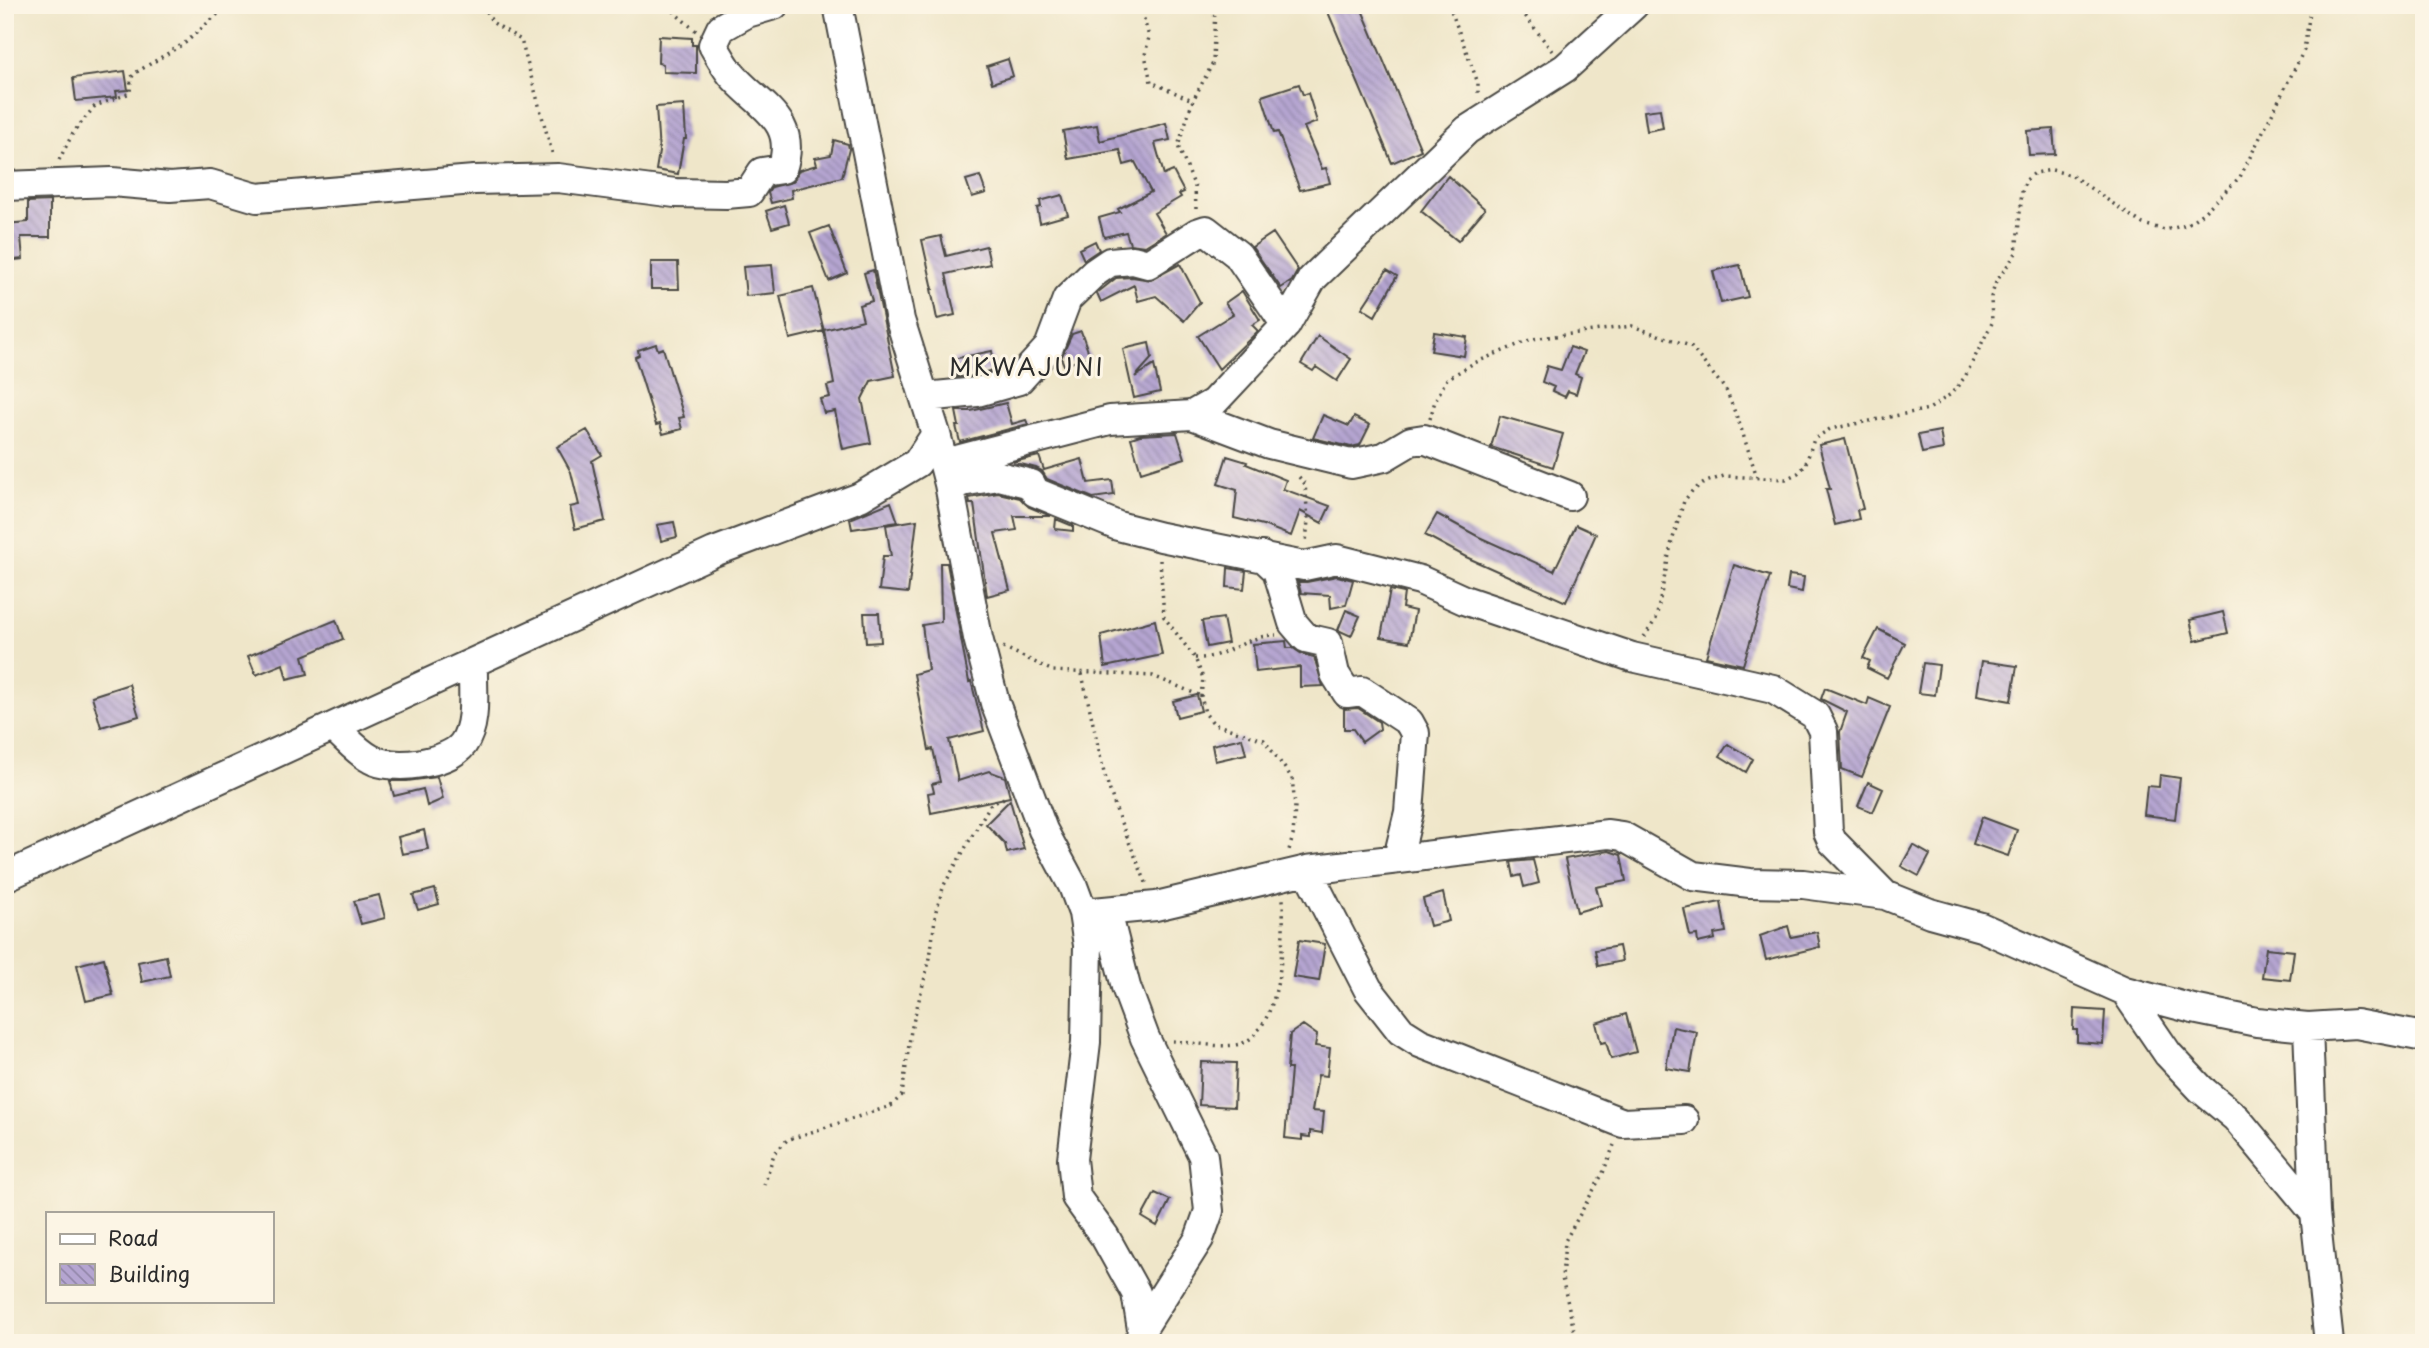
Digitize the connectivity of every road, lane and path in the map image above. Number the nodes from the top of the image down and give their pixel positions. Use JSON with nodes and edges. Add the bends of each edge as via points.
{"nodes":[{"id":1,"x":228,"y":5,"type":"edge"},
{"id":2,"x":484,"y":5,"type":"edge"},
{"id":3,"x":670,"y":5,"type":"edge"},
{"id":4,"x":774,"y":5,"type":"edge"},
{"id":5,"x":838,"y":5,"type":"edge"},
{"id":6,"x":1140,"y":5,"type":"edge"},
{"id":7,"x":1215,"y":5,"type":"edge"},
{"id":8,"x":1449,"y":5,"type":"edge"},
{"id":9,"x":1517,"y":5,"type":"edge"},
{"id":10,"x":1634,"y":5,"type":"edge"},
{"id":11,"x":2311,"y":5,"type":"edge"},
{"id":12,"x":713,"y":45,"type":"junction"},
{"id":13,"x":1566,"y":68,"type":"junction"},
{"id":14,"x":1193,"y":100,"type":"junction"},
{"id":15,"x":1467,"y":130,"type":"junction"},
{"id":16,"x":558,"y":178,"type":"junction"},
{"id":17,"x":46,"y":184,"type":"junction"},
{"id":18,"x":5,"y":186,"type":"edge"},
{"id":19,"x":1197,"y":233,"type":"junction"},
{"id":20,"x":1286,"y":325,"type":"junction"},
{"id":21,"x":925,"y":397,"type":"junction"},
{"id":22,"x":1192,"y":415,"type":"junction"},
{"id":23,"x":936,"y":434,"type":"junction"},
{"id":24,"x":1424,"y":439,"type":"junction"},
{"id":25,"x":947,"y":473,"type":"junction"},
{"id":26,"x":1296,"y":474,"type":"dead end"},
{"id":27,"x":1757,"y":477,"type":"junction"},
{"id":28,"x":1570,"y":496,"type":"dead end"},
{"id":29,"x":1161,"y":537,"type":"junction"},
{"id":30,"x":1262,"y":556,"type":"junction"},
{"id":31,"x":1304,"y":566,"type":"junction"},
{"id":32,"x":1293,"y":623,"type":"junction"},
{"id":33,"x":978,"y":638,"type":"junction"},
{"id":34,"x":1195,"y":657,"type":"junction"},
{"id":35,"x":1632,"y":657,"type":"junction"},
{"id":36,"x":473,"y":663,"type":"junction"},
{"id":37,"x":1082,"y":674,"type":"junction"},
{"id":38,"x":1201,"y":696,"type":"junction"},
{"id":39,"x":333,"y":727,"type":"junction"},
{"id":40,"x":1025,"y":787,"type":"junction"},
{"id":41,"x":1398,"y":858,"type":"junction"},
{"id":42,"x":1294,"y":872,"type":"junction"},
{"id":43,"x":5,"y":877,"type":"edge"},
{"id":44,"x":1885,"y":895,"type":"junction"},
{"id":45,"x":1156,"y":906,"type":"junction"},
{"id":46,"x":1095,"y":912,"type":"junction"},
{"id":47,"x":2125,"y":991,"type":"junction"},
{"id":48,"x":2308,"y":1027,"type":"junction"},
{"id":49,"x":2424,"y":1037,"type":"edge"},
{"id":50,"x":1145,"y":1038,"type":"junction"},
{"id":51,"x":1685,"y":1120,"type":"dead end"},
{"id":52,"x":1623,"y":1123,"type":"junction"},
{"id":53,"x":764,"y":1185,"type":"dead end"},
{"id":54,"x":2315,"y":1213,"type":"junction"},
{"id":55,"x":1141,"y":1336,"type":"edge"},
{"id":56,"x":1577,"y":1343,"type":"edge"},
{"id":57,"x":2329,"y":1343,"type":"edge"}],
"edges":[{"from":1,"to":17,"type":"path","via":[[185,43],[135,73],[130,93],[95,106],[73,133]]},
{"from":2,"to":16,"type":"path","via":[[492,22],[521,40]]},
{"from":3,"to":12,"type":"path"},
{"from":4,"to":12,"type":"street","via":[[721,28]]},
{"from":5,"to":21,"type":"street","via":[[900,320]]},
{"from":6,"to":14,"type":"path","via":[[1149,37],[1145,55],[1151,82]]},
{"from":7,"to":14,"type":"path","via":[[1213,63]]},
{"from":8,"to":15,"type":"path","via":[[1478,83],[1478,103]]},
{"from":9,"to":13,"type":"path"},
{"from":10,"to":13,"type":"street"},
{"from":11,"to":27,"type":"path","via":[[2304,50],[2240,177],[2204,212],[2186,225],[2165,230],[2143,225],[2071,175],[2052,170],[2035,173],[2022,192],[2016,253],[1991,297],[1992,323],[1987,338],[1951,394],[1929,409],[1830,429],[1814,439],[1798,473],[1786,479]]},
{"from":12,"to":16,"type":"street","via":[[730,73],[772,112],[785,133],[787,152],[782,169],[762,172],[749,192],[726,194],[675,193]]},
{"from":13,"to":15,"type":"street"},
{"from":14,"to":19,"type":"path","via":[[1178,146],[1195,187]]},
{"from":15,"to":20,"type":"street","via":[[1312,279]]},
{"from":16,"to":17,"type":"street","via":[[474,180],[257,198],[210,184]]},
{"from":17,"to":18,"type":"street"},
{"from":19,"to":20,"type":"street","via":[[1206,230],[1238,255]]},
{"from":19,"to":21,"type":"street","via":[[1148,264],[1111,262],[1094,273],[1067,299],[1049,347],[1019,380],[977,392]]},
{"from":20,"to":22,"type":"street","via":[[1213,403]]},
{"from":21,"to":23,"type":"street"},
{"from":22,"to":24,"type":"street","via":[[1269,444],[1351,464],[1384,457],[1411,441]]},
{"from":22,"to":25,"type":"street","via":[[1110,420]]},
{"from":23,"to":25,"type":"street"},
{"from":23,"to":36,"type":"street","via":[[917,463],[859,497],[714,552]]},
{"from":24,"to":27,"type":"path","via":[[1434,401],[1447,379],[1474,363],[1532,339],[1632,326],[1690,346],[1726,390]]},
{"from":24,"to":28,"type":"street"},
{"from":25,"to":29,"type":"street","via":[[999,476],[1031,484],[1035,492],[1118,526]]},
{"from":25,"to":33,"type":"street"},
{"from":26,"to":31,"type":"path","via":[[1306,484]]},
{"from":27,"to":35,"type":"path","via":[[1724,476],[1693,490],[1684,501],[1656,619]]},
{"from":29,"to":30,"type":"street"},
{"from":29,"to":34,"type":"path","via":[[1164,617]]},
{"from":30,"to":31,"type":"street"},
{"from":30,"to":32,"type":"street","via":[[1277,570]]},
{"from":31,"to":35,"type":"street","via":[[1337,559],[1420,580],[1464,600]]},
{"from":32,"to":34,"type":"path","via":[[1286,636],[1248,640],[1209,659]]},
{"from":32,"to":41,"type":"street","via":[[1306,638],[1328,643],[1335,674],[1347,692],[1362,691],[1409,722],[1415,733],[1409,812]]},
{"from":33,"to":37,"type":"path","via":[[1053,671]]},
{"from":33,"to":40,"type":"street"},
{"from":34,"to":38,"type":"path","via":[[1203,678]]},
{"from":35,"to":44,"type":"street","via":[[1773,689],[1815,715],[1823,731],[1828,832]]},
{"from":36,"to":39,"type":"street"},
{"from":36,"to":39,"type":"street","via":[[472,721],[463,745],[442,758],[402,766],[372,760]]},
{"from":37,"to":38,"type":"path","via":[[1153,676]]},
{"from":37,"to":45,"type":"path","via":[[1108,784]]},
{"from":38,"to":42,"type":"path","via":[[1205,713],[1214,724],[1264,740],[1292,778]]},
{"from":39,"to":43,"type":"street"},
{"from":40,"to":46,"type":"street"},
{"from":40,"to":53,"type":"path","via":[[990,805],[944,885],[911,1030],[902,1095],[891,1106],[787,1140],[774,1154]]},
{"from":41,"to":42,"type":"street"},
{"from":41,"to":44,"type":"street","via":[[1608,834],[1622,836],[1693,876]]},
{"from":42,"to":45,"type":"street"},
{"from":42,"to":50,"type":"path","via":[[1277,991],[1263,1024],[1247,1042],[1231,1045]]},
{"from":42,"to":52,"type":"street","via":[[1368,989],[1401,1031],[1420,1043]]},
{"from":44,"to":47,"type":"street","via":[[1981,927]]},
{"from":45,"to":46,"type":"street"},
{"from":46,"to":50,"type":"street"},
{"from":46,"to":55,"type":"street","via":[[1088,945],[1086,1042],[1072,1159],[1076,1198],[1105,1237],[1136,1293]]},
{"from":47,"to":48,"type":"street","via":[[2257,1022]]},
{"from":47,"to":54,"type":"street","via":[[2168,1054],[2236,1118]]},
{"from":48,"to":49,"type":"street","via":[[2356,1024]]},
{"from":48,"to":54,"type":"street"},
{"from":50,"to":55,"type":"street","via":[[1203,1156],[1209,1211],[1199,1239]]},
{"from":51,"to":52,"type":"street"},
{"from":52,"to":56,"type":"path","via":[[1603,1173],[1565,1241],[1562,1278]]},
{"from":54,"to":57,"type":"street"}]}
